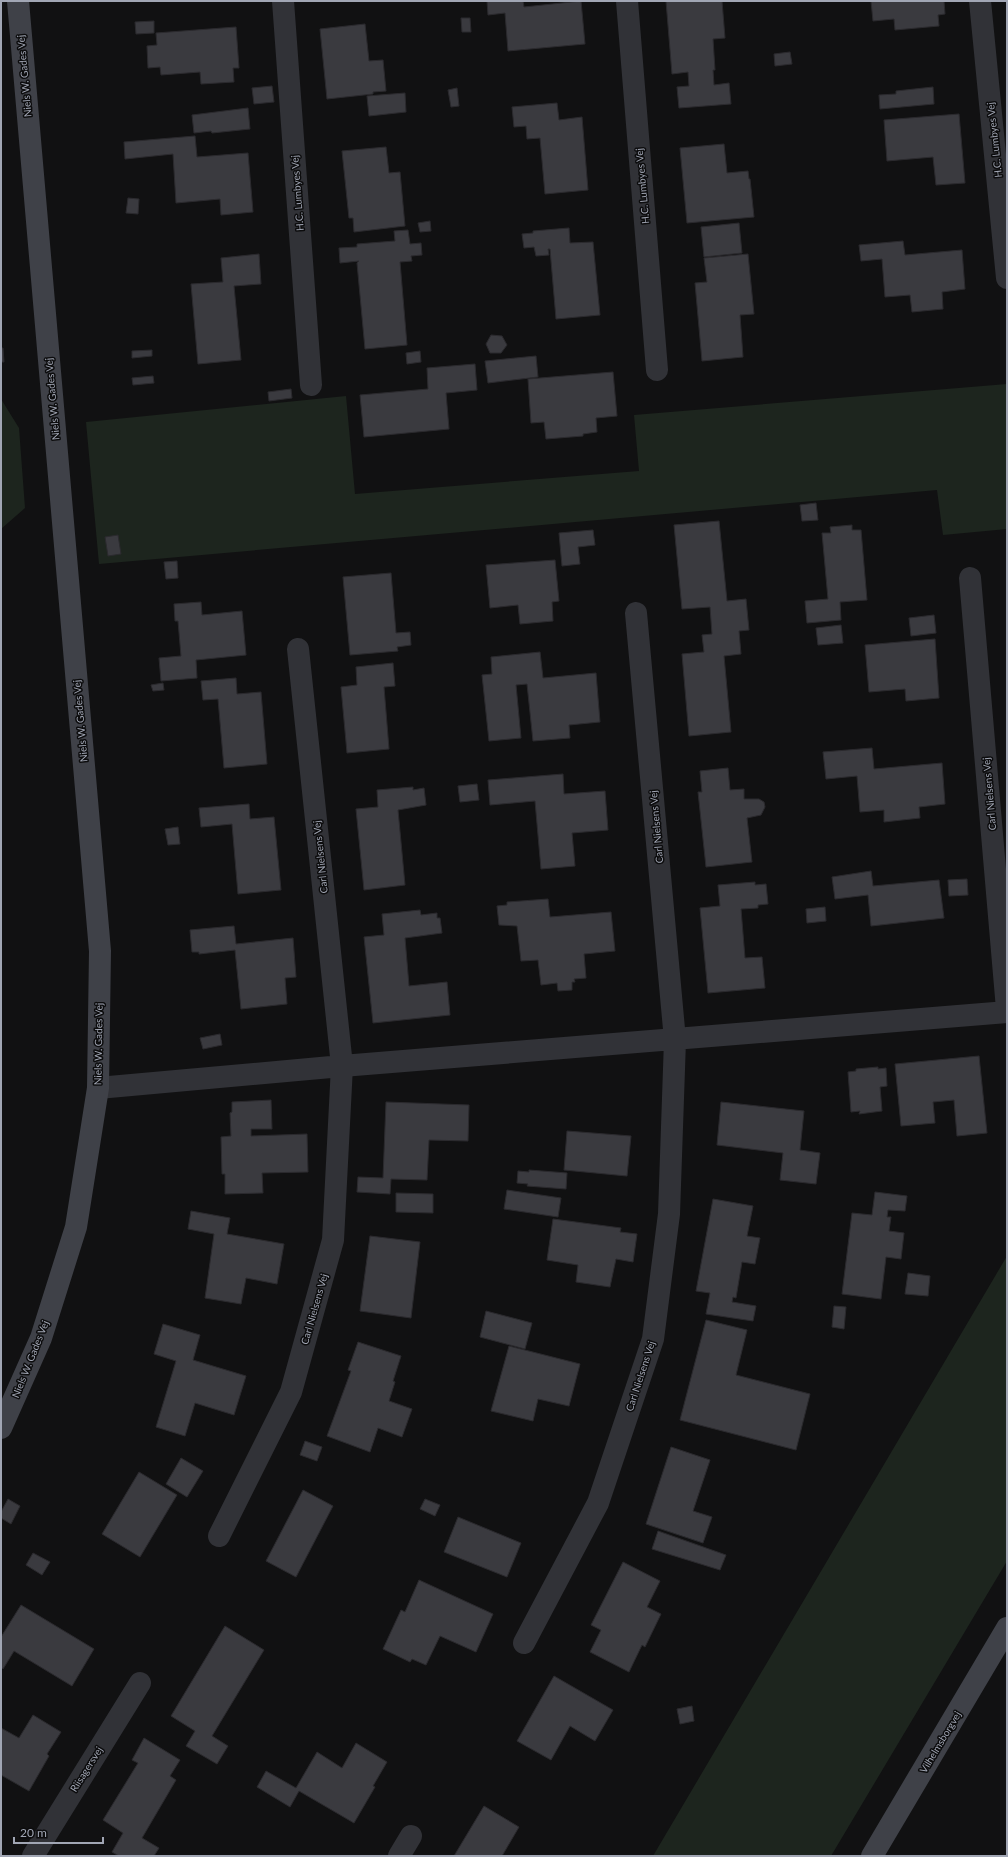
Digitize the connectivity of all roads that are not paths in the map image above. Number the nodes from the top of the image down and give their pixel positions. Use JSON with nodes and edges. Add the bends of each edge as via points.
{"nodes":[{"id":1,"x":20,"y":1,"type":"edge"},
{"id":2,"x":283,"y":1,"type":"edge"},
{"id":3,"x":627,"y":1,"type":"edge"},
{"id":4,"x":980,"y":1,"type":"edge"},
{"id":5,"x":1007,"y":278,"type":"edge"},
{"id":6,"x":658,"y":370,"type":"dead end"},
{"id":7,"x":311,"y":386,"type":"dead end"},
{"id":8,"x":970,"y":578,"type":"dead end"},
{"id":9,"x":636,"y":614,"type":"dead end"},
{"id":10,"x":298,"y":649,"type":"dead end"},
{"id":11,"x":1007,"y":1011,"type":"edge"},
{"id":12,"x":675,"y":1040,"type":"junction"},
{"id":13,"x":342,"y":1066,"type":"junction"},
{"id":14,"x":98,"y":1088,"type":"junction"},
{"id":15,"x":1,"y":1428,"type":"edge"},
{"id":16,"x":219,"y":1536,"type":"dead end"},
{"id":17,"x":1007,"y":1628,"type":"edge"},
{"id":18,"x":524,"y":1643,"type":"dead end"},
{"id":19,"x":140,"y":1682,"type":"dead end"},
{"id":20,"x":411,"y":1836,"type":"dead end"},
{"id":21,"x":33,"y":1856,"type":"edge"},
{"id":22,"x":399,"y":1856,"type":"edge"},
{"id":23,"x":872,"y":1856,"type":"edge"}],
"edges":[{"from":1,"to":14,"type":"street","name":"Niels W. Gades Vej","via":[[100,951]]},
{"from":2,"to":7,"type":"street","name":"H.C. Lumbyes Vej"},
{"from":3,"to":6,"type":"street","name":"H.C. Lumbyes Vej"},
{"from":4,"to":5,"type":"street","name":"H.C. Lumbyes Vej"},
{"from":8,"to":11,"type":"street","name":"Carl Nielsens Vej"},
{"from":9,"to":12,"type":"street","name":"Carl Nielsens Vej"},
{"from":10,"to":13,"type":"street","name":"Carl Nielsens Vej"},
{"from":11,"to":12,"type":"street","name":"Carl Nielsens Vej"},
{"from":12,"to":13,"type":"street","name":"Carl Nielsens Vej"},
{"from":12,"to":18,"type":"street","name":"Carl Nielsens Vej","via":[[669,1214],[652,1340],[598,1503]]},
{"from":13,"to":14,"type":"street","name":"Carl Nielsens Vej"},
{"from":13,"to":16,"type":"street","name":"Carl Nielsens Vej","via":[[333,1240],[290,1392]]},
{"from":14,"to":15,"type":"street","name":"Niels W. Gades Vej","via":[[76,1227],[41,1338]]},
{"from":17,"to":23,"type":"street","name":"Vilhelmsborgvej"},
{"from":19,"to":21,"type":"street","name":"Riisagersvej"},
{"from":20,"to":22,"type":"street"}]}
